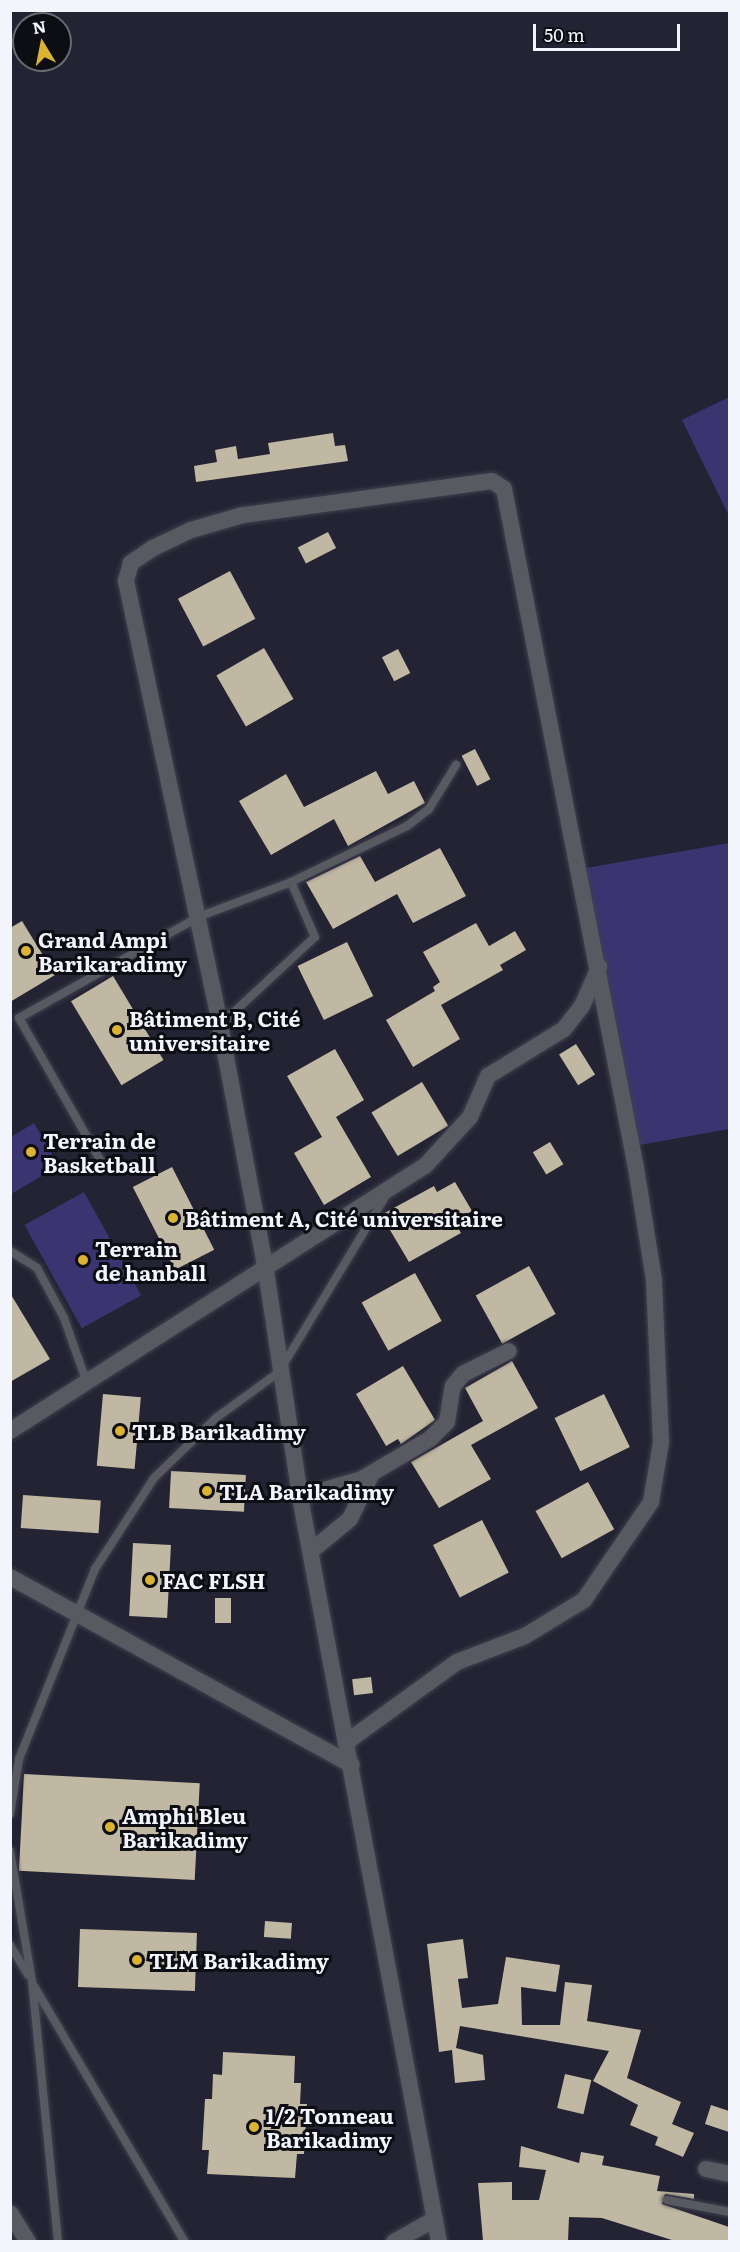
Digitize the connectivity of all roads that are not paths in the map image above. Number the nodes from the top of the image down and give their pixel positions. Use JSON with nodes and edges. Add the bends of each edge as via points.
{"nodes":[{"id":1,"x":456,"y":765,"type":"dead end"},
{"id":2,"x":291,"y":882,"type":"junction"},
{"id":3,"x":198,"y":917,"type":"junction"},
{"id":4,"x":599,"y":968,"type":"junction"},
{"id":5,"x":220,"y":1025,"type":"junction"},
{"id":6,"x":102,"y":1163,"type":"dead end"},
{"id":7,"x":387,"y":1195,"type":"junction"},
{"id":8,"x":10,"y":1251,"type":"edge"},
{"id":9,"x":266,"y":1271,"type":"junction"},
{"id":10,"x":509,"y":1351,"type":"dead end"},
{"id":11,"x":279,"y":1372,"type":"junction"},
{"id":12,"x":87,"y":1383,"type":"junction"},
{"id":13,"x":10,"y":1431,"type":"edge"},
{"id":14,"x":371,"y":1475,"type":"junction"},
{"id":15,"x":300,"y":1497,"type":"junction"},
{"id":16,"x":311,"y":1551,"type":"junction"},
{"id":17,"x":10,"y":1577,"type":"edge"},
{"id":18,"x":75,"y":1611,"type":"junction"},
{"id":19,"x":348,"y":1741,"type":"junction"},
{"id":20,"x":352,"y":1765,"type":"junction"},
{"id":21,"x":10,"y":1814,"type":"edge"},
{"id":22,"x":10,"y":1851,"type":"edge"},
{"id":23,"x":10,"y":1945,"type":"edge"},
{"id":24,"x":32,"y":1981,"type":"junction"},
{"id":25,"x":706,"y":2169,"type":"dead end"},
{"id":26,"x":729,"y":2174,"type":"edge"},
{"id":27,"x":667,"y":2200,"type":"dead end"},
{"id":28,"x":729,"y":2212,"type":"edge"},
{"id":29,"x":10,"y":2213,"type":"edge"},
{"id":30,"x":435,"y":2219,"type":"junction"},
{"id":31,"x":28,"y":2241,"type":"edge"},
{"id":32,"x":58,"y":2241,"type":"edge"},
{"id":33,"x":184,"y":2241,"type":"edge"},
{"id":34,"x":394,"y":2241,"type":"edge"},
{"id":35,"x":439,"y":2241,"type":"edge"}],
"edges":[{"from":1,"to":2,"type":"lane","via":[[429,809],[407,826]]},
{"from":2,"to":3,"type":"lane"},
{"from":2,"to":5,"type":"lane","via":[[315,937]]},
{"from":3,"to":4,"type":"street","via":[[126,581],[131,563],[190,530],[243,514],[492,482],[504,489]]},
{"from":3,"to":5,"type":"street"},
{"from":3,"to":6,"type":"lane","via":[[19,1018]]},
{"from":4,"to":7,"type":"street","via":[[582,1006],[564,1029],[488,1076],[458,1135]]},
{"from":4,"to":19,"type":"street","via":[[654,1280],[661,1442],[651,1502],[585,1600],[525,1636],[457,1662],[418,1686]]},
{"from":5,"to":9,"type":"street"},
{"from":7,"to":9,"type":"street"},
{"from":7,"to":11,"type":"lane"},
{"from":8,"to":12,"type":"lane","via":[[38,1268],[64,1318]]},
{"from":9,"to":11,"type":"street"},
{"from":9,"to":12,"type":"street"},
{"from":10,"to":14,"type":"street","via":[[463,1374],[453,1386],[447,1422],[430,1439]]},
{"from":11,"to":15,"type":"street"},
{"from":11,"to":18,"type":"lane","via":[[216,1418],[154,1478],[95,1569]]},
{"from":12,"to":13,"type":"street"},
{"from":14,"to":15,"type":"street"},
{"from":14,"to":16,"type":"street","via":[[350,1519]]},
{"from":15,"to":16,"type":"street"},
{"from":16,"to":19,"type":"street"},
{"from":17,"to":18,"type":"street"},
{"from":18,"to":20,"type":"street"},
{"from":18,"to":21,"type":"lane","via":[[19,1759]]},
{"from":19,"to":20,"type":"street"},
{"from":20,"to":30,"type":"street"},
{"from":22,"to":24,"type":"lane"},
{"from":23,"to":24,"type":"lane"},
{"from":24,"to":32,"type":"lane"},
{"from":24,"to":33,"type":"lane"},
{"from":25,"to":26,"type":"street"},
{"from":27,"to":28,"type":"lane"},
{"from":29,"to":31,"type":"street"},
{"from":30,"to":34,"type":"street"},
{"from":30,"to":35,"type":"street"}]}
